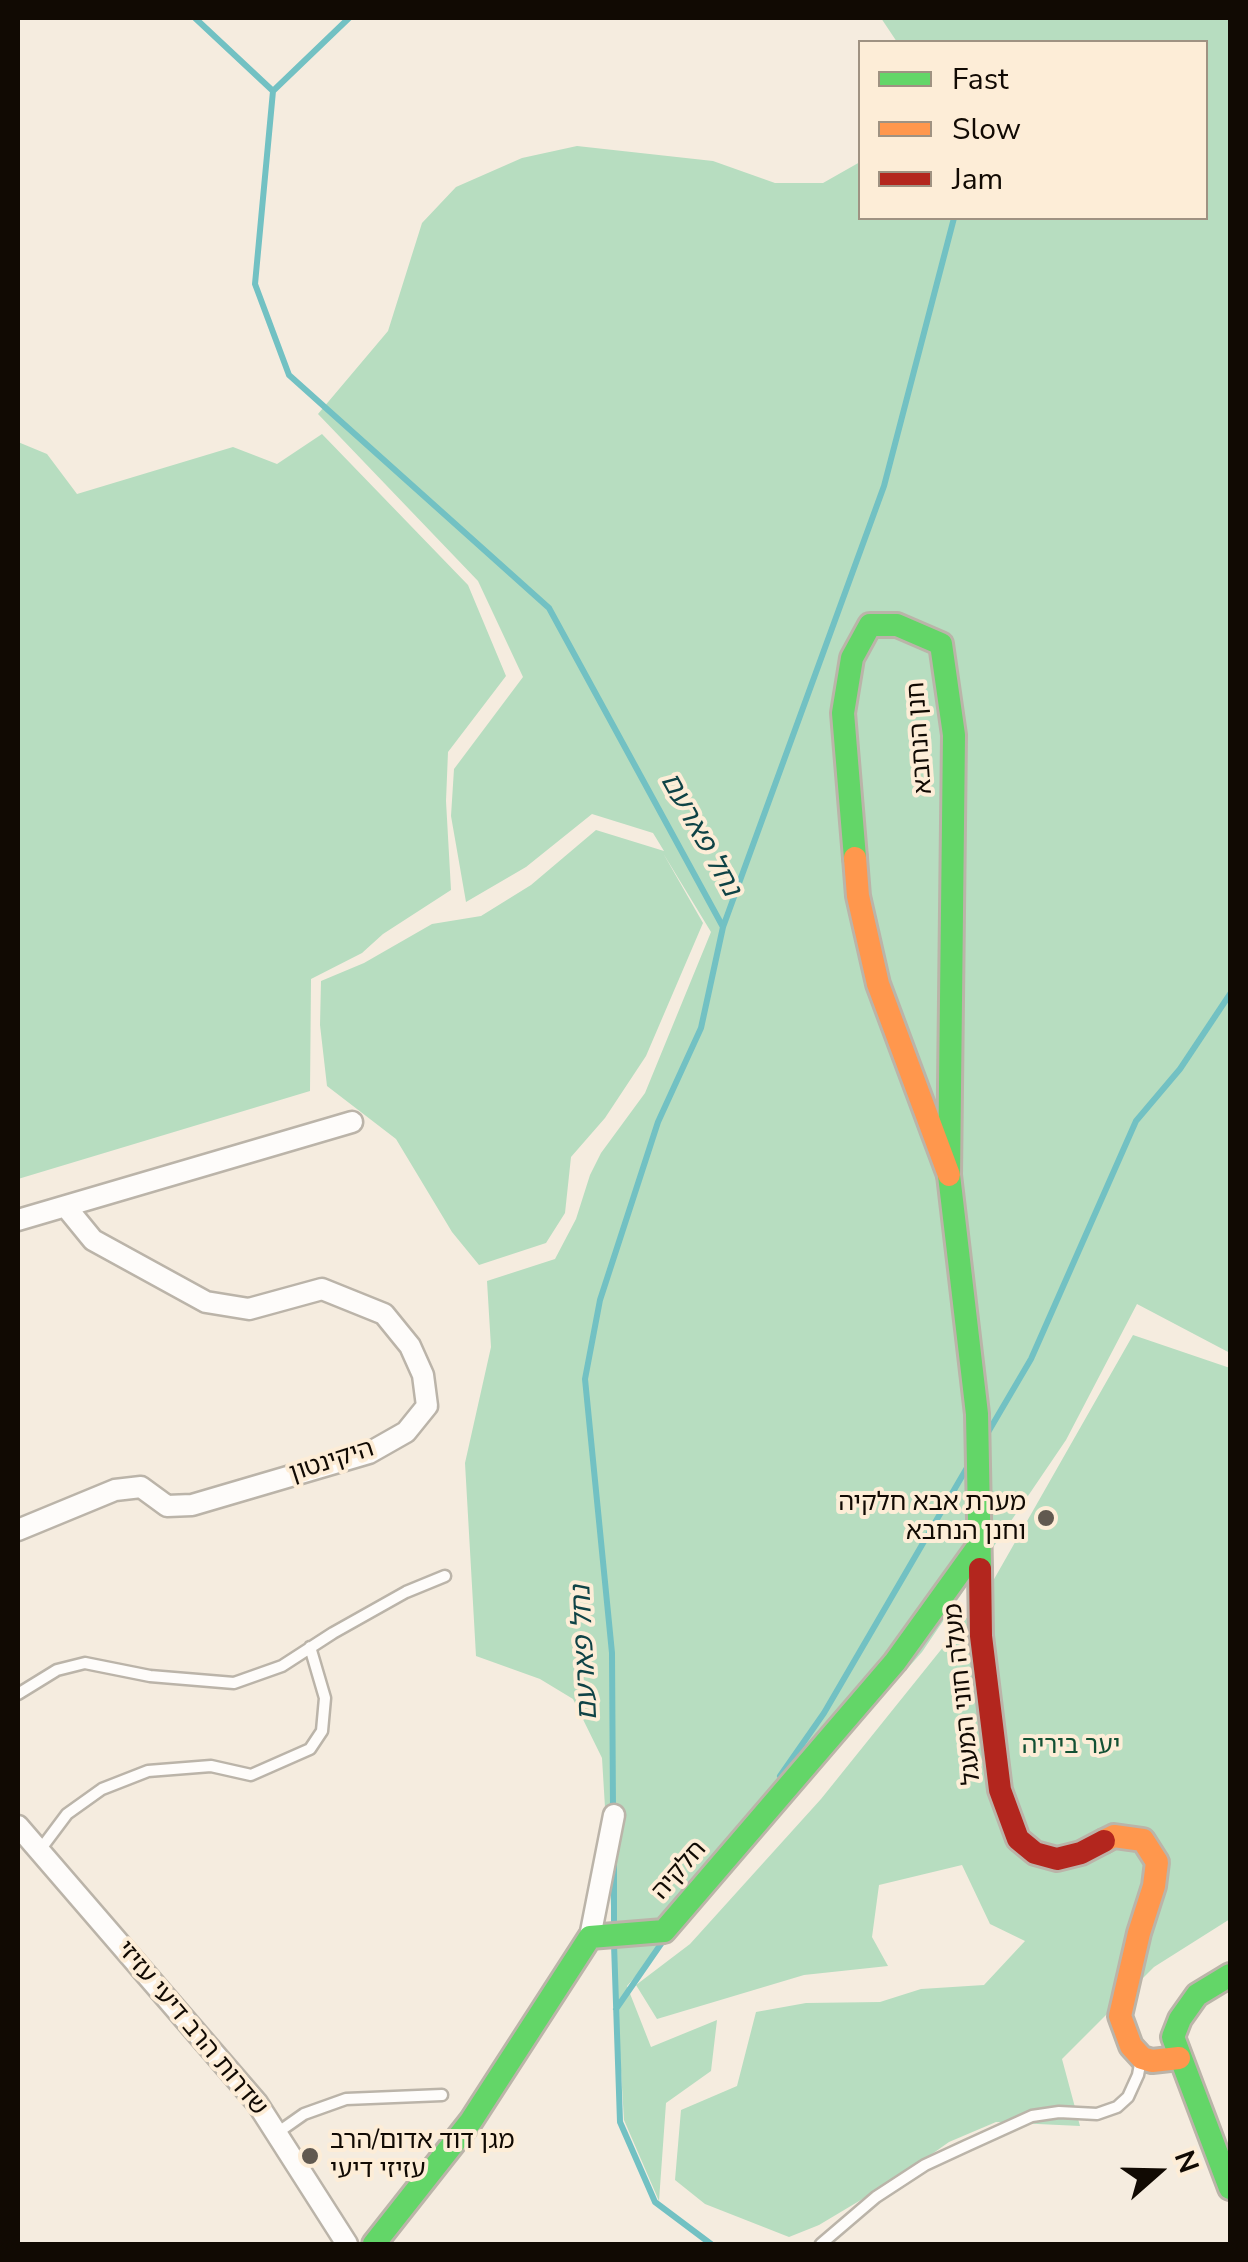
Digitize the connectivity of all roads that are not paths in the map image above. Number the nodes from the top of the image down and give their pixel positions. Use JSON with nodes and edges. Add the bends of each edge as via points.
{"nodes":[{"id":1,"x":352,"y":1122,"type":"dead end"},
{"id":2,"x":949,"y":1175,"type":"junction"},
{"id":3,"x":66,"y":1207,"type":"junction"},
{"id":4,"x":18,"y":1220,"type":"edge"},
{"id":5,"x":18,"y":1530,"type":"edge"},
{"id":6,"x":980,"y":1544,"type":"junction"},
{"id":7,"x":446,"y":1576,"type":"dead end"},
{"id":8,"x":310,"y":1647,"type":"junction"},
{"id":9,"x":18,"y":1694,"type":"edge"},
{"id":10,"x":614,"y":1815,"type":"dead end"},
{"id":11,"x":18,"y":1826,"type":"edge"},
{"id":12,"x":39,"y":1850,"type":"junction"},
{"id":13,"x":590,"y":1937,"type":"junction"},
{"id":14,"x":1230,"y":1975,"type":"edge"},
{"id":15,"x":1142,"y":2058,"type":"junction"},
{"id":16,"x":1179,"y":2058,"type":"junction"},
{"id":17,"x":442,"y":2095,"type":"dead end"},
{"id":18,"x":276,"y":2134,"type":"junction"},
{"id":19,"x":1230,"y":2188,"type":"edge"},
{"id":20,"x":347,"y":2244,"type":"edge"},
{"id":21,"x":374,"y":2244,"type":"edge"},
{"id":22,"x":821,"y":2244,"type":"edge"}],
"edges":[{"from":1,"to":3,"type":"street"},
{"from":2,"to":2,"type":"street","name":"חנן הנחבא","via":[[954,734],[941,644],[896,625],[870,625],[852,658],[843,713],[858,896],[878,984]]},
{"from":2,"to":6,"type":"street","name":"מעלה חוני המעגל","via":[[977,1414]]},
{"from":3,"to":4,"type":"street"},
{"from":3,"to":5,"type":"street","name":"היקינטון","via":[[93,1240],[206,1302],[249,1310],[322,1289],[384,1314],[410,1346],[427,1406],[406,1432],[369,1454],[192,1505],[167,1506],[141,1487],[114,1490]]},
{"from":6,"to":13,"type":"street","name":"חלקיה","via":[[895,1662],[664,1931]]},
{"from":6,"to":15,"type":"street","name":"מעלה חוני המעגל","via":[[981,1636],[1000,1790],[1018,1840],[1057,1859],[1114,1836],[1143,1840],[1157,1862],[1120,2016],[1130,2046]]},
{"from":7,"to":8,"type":"lane"},
{"from":8,"to":9,"type":"lane","via":[[282,1666],[234,1682],[85,1664],[57,1670]]},
{"from":8,"to":12,"type":"lane","via":[[325,1698],[322,1731],[310,1749],[251,1775],[211,1766],[148,1770],[102,1789],[67,1814]]},
{"from":10,"to":13,"type":"street"},
{"from":11,"to":12,"type":"street","name":"שדרות הרב דיעי עזיזי"},
{"from":12,"to":18,"type":"street","name":"שדרות הרב דיעי עזיזי","via":[[256,2102]]},
{"from":13,"to":21,"type":"street","via":[[471,2120]]},
{"from":14,"to":16,"type":"street","via":[[1197,1995],[1180,2019],[1173,2037]]},
{"from":15,"to":16,"type":"street"},
{"from":15,"to":22,"type":"lane","via":[[1128,2097],[1117,2107],[1032,2116],[966,2146],[876,2196]]},
{"from":16,"to":19,"type":"street"},
{"from":17,"to":18,"type":"lane","via":[[346,2099],[304,2114]]},
{"from":18,"to":20,"type":"street","name":"שדרות הרב דיעי עזיזי"}]}
